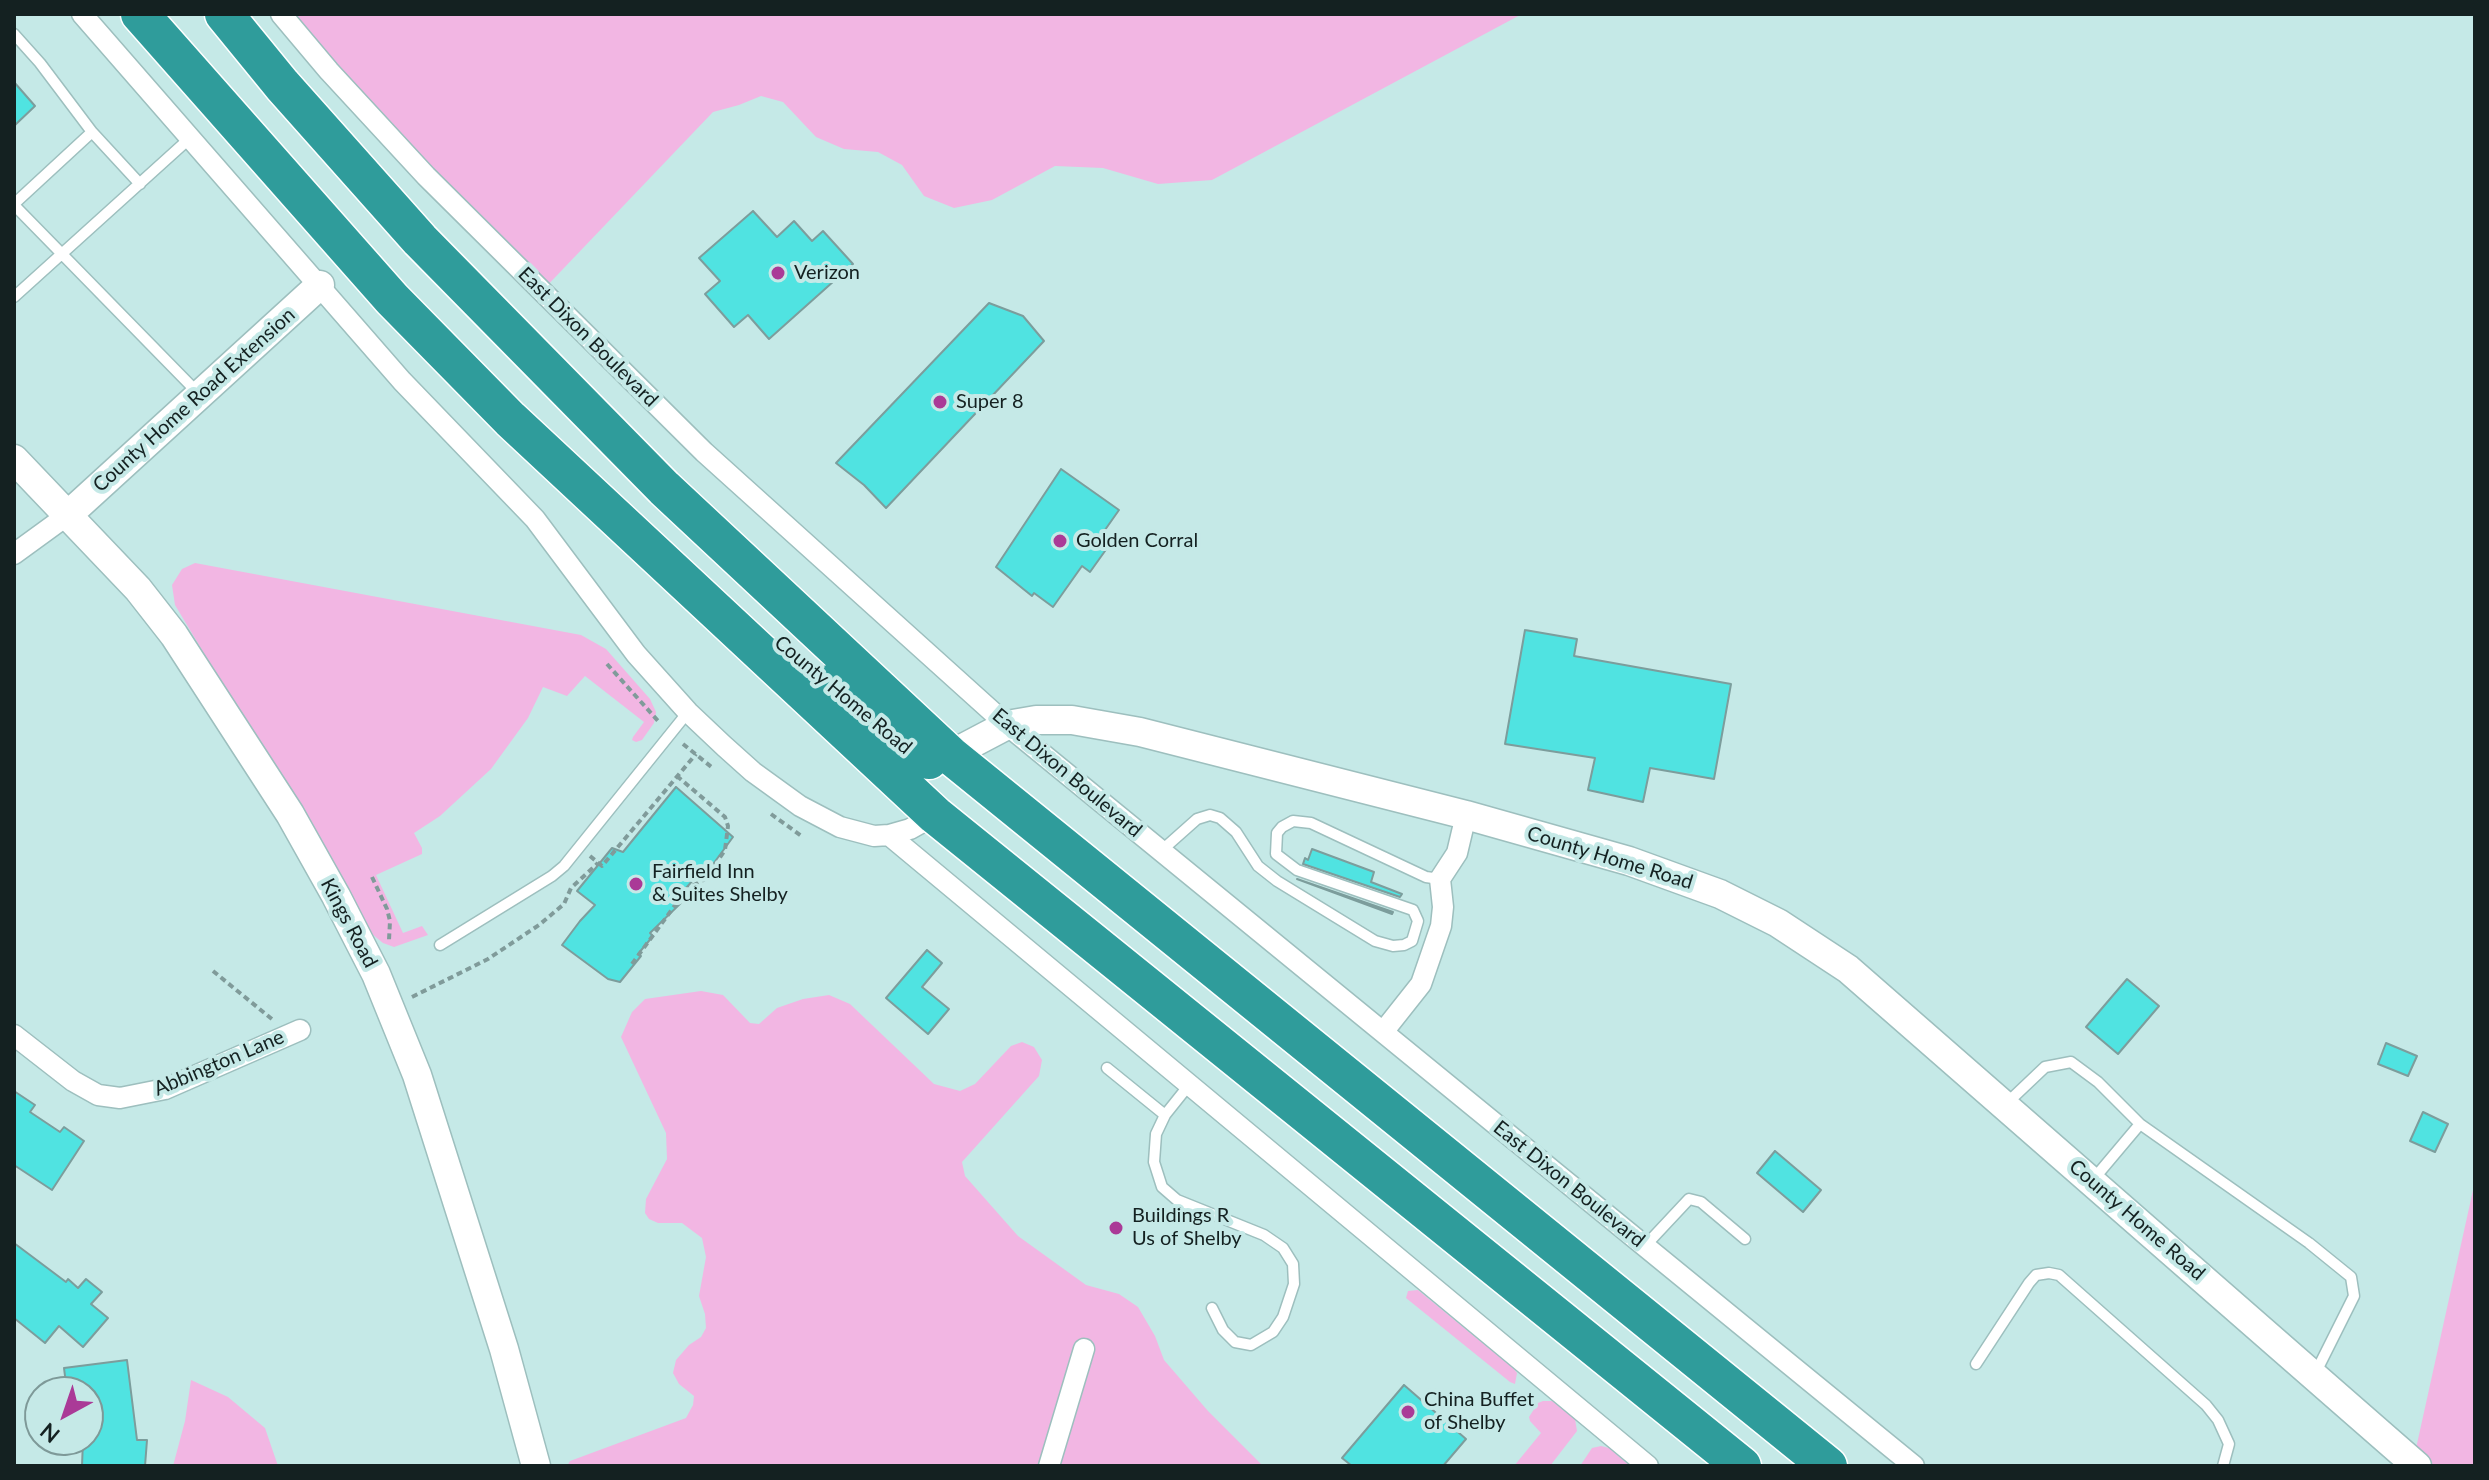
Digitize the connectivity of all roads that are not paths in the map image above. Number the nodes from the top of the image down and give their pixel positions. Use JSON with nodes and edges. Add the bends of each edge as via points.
{"nodes":[{"id":1,"x":82,"y":14,"type":"edge"},
{"id":2,"x":140,"y":14,"type":"edge"},
{"id":3,"x":224,"y":14,"type":"edge"},
{"id":4,"x":281,"y":14,"type":"edge"},
{"id":5,"x":14,"y":34,"type":"edge"},
{"id":6,"x":92,"y":132,"type":"junction"},
{"id":7,"x":190,"y":138,"type":"junction"},
{"id":8,"x":140,"y":184,"type":"junction"},
{"id":9,"x":14,"y":204,"type":"edge"},
{"id":10,"x":62,"y":254,"type":"junction"},
{"id":11,"x":320,"y":285,"type":"junction"},
{"id":12,"x":14,"y":297,"type":"edge"},
{"id":13,"x":200,"y":395,"type":"junction"},
{"id":14,"x":14,"y":459,"type":"edge"},
{"id":15,"x":69,"y":514,"type":"junction"},
{"id":16,"x":14,"y":554,"type":"edge"},
{"id":17,"x":679,"y":578,"type":"junction"},
{"id":18,"x":688,"y":712,"type":"junction"},
{"id":19,"x":1007,"y":725,"type":"junction"},
{"id":20,"x":950,"y":755,"type":"junction"},
{"id":21,"x":935,"y":815,"type":"junction"},
{"id":22,"x":1466,"y":815,"type":"junction"},
{"id":23,"x":889,"y":835,"type":"junction"},
{"id":24,"x":1161,"y":851,"type":"junction"},
{"id":25,"x":1440,"y":879,"type":"junction"},
{"id":26,"x":440,"y":945,"type":"dead end"},
{"id":27,"x":295,"y":1032,"type":"road end"},
{"id":28,"x":1383,"y":1032,"type":"junction"},
{"id":29,"x":14,"y":1035,"type":"edge"},
{"id":30,"x":1315,"y":1050,"type":"junction"},
{"id":31,"x":1107,"y":1068,"type":"dead end"},
{"id":32,"x":1189,"y":1085,"type":"junction"},
{"id":33,"x":2005,"y":1104,"type":"junction"},
{"id":34,"x":1165,"y":1115,"type":"junction"},
{"id":35,"x":2140,"y":1124,"type":"junction"},
{"id":36,"x":2092,"y":1181,"type":"junction"},
{"id":37,"x":1745,"y":1239,"type":"dead end"},
{"id":38,"x":1645,"y":1246,"type":"junction"},
{"id":39,"x":1212,"y":1308,"type":"dead end"},
{"id":40,"x":1084,"y":1349,"type":"dead end"},
{"id":41,"x":1976,"y":1364,"type":"dead end"},
{"id":42,"x":2314,"y":1375,"type":"junction"},
{"id":43,"x":536,"y":1466,"type":"edge"},
{"id":44,"x":1049,"y":1466,"type":"edge"},
{"id":45,"x":1648,"y":1466,"type":"edge"},
{"id":46,"x":1742,"y":1466,"type":"edge"},
{"id":47,"x":1828,"y":1466,"type":"edge"},
{"id":48,"x":1914,"y":1466,"type":"edge"},
{"id":49,"x":2223,"y":1466,"type":"edge"},
{"id":50,"x":2417,"y":1466,"type":"edge"}],
"edges":[{"from":1,"to":7,"type":"street"},
{"from":2,"to":17,"type":"highway","via":[[392,299]]},
{"from":3,"to":20,"type":"highway","via":[[431,252],[664,488]]},
{"from":4,"to":19,"type":"street","name":"East Dixon Boulevard","via":[[426,176],[704,452]]},
{"from":5,"to":6,"type":"lane"},
{"from":6,"to":8,"type":"lane"},
{"from":6,"to":9,"type":"lane"},
{"from":7,"to":8,"type":"lane"},
{"from":7,"to":11,"type":"street"},
{"from":8,"to":10,"type":"lane"},
{"from":9,"to":10,"type":"lane"},
{"from":10,"to":12,"type":"lane"},
{"from":10,"to":13,"type":"lane"},
{"from":11,"to":13,"type":"street","name":"County Home Road Extension"},
{"from":11,"to":18,"type":"street","via":[[402,381],[549,534],[628,644]]},
{"from":13,"to":15,"type":"street","name":"County Home Road Extension"},
{"from":14,"to":15,"type":"street","name":"Kings Road"},
{"from":15,"to":16,"type":"street"},
{"from":15,"to":43,"type":"street","name":"Kings Road","via":[[138,589],[208,684],[290,814],[376,974],[417,1075]]},
{"from":17,"to":20,"type":"highway","name":"County Home Road","via":[[723,596],[911,753],[933,761]]},
{"from":17,"to":21,"type":"highway"},
{"from":18,"to":23,"type":"street","via":[[753,772],[809,811],[857,833]]},
{"from":18,"to":26,"type":"lane","via":[[564,866]]},
{"from":19,"to":20,"type":"street","name":"County Home Road"},
{"from":19,"to":22,"type":"street","name":"County Home Road","via":[[1072,720],[1140,732]]},
{"from":19,"to":24,"type":"street","name":"East Dixon Boulevard"},
{"from":20,"to":30,"type":"highway"},
{"from":21,"to":23,"type":"street"},
{"from":21,"to":30,"type":"highway","via":[[964,802],[986,811],[1279,1042]]},
{"from":21,"to":46,"type":"highway"},
{"from":22,"to":25,"type":"street","via":[[1457,853]]},
{"from":22,"to":33,"type":"street","name":"County Home Road","via":[[1629,861],[1720,894],[1778,923],[1848,969]]},
{"from":23,"to":32,"type":"street"},
{"from":24,"to":25,"type":"lane","via":[[1197,819],[1220,818],[1258,866],[1277,881],[1375,941],[1393,946],[1412,941],[1418,921],[1413,910],[1288,864],[1276,854],[1277,833],[1293,821],[1311,823]]},
{"from":24,"to":28,"type":"street","name":"East Dixon Boulevard"},
{"from":25,"to":28,"type":"street","via":[[1441,926],[1421,984]]},
{"from":27,"to":29,"type":"street","name":"Abbington Lane","via":[[165,1089],[120,1098],[98,1095],[73,1081]]},
{"from":28,"to":38,"type":"street","name":"East Dixon Boulevard"},
{"from":30,"to":47,"type":"highway"},
{"from":31,"to":34,"type":"lane"},
{"from":32,"to":34,"type":"lane"},
{"from":32,"to":45,"type":"street"},
{"from":33,"to":35,"type":"lane","via":[[2045,1067],[2071,1062]]},
{"from":33,"to":36,"type":"street","name":"County Home Road"},
{"from":34,"to":39,"type":"lane","via":[[1156,1134],[1154,1162],[1162,1187],[1177,1200],[1264,1235],[1283,1248],[1293,1264],[1294,1284],[1283,1317],[1273,1332],[1251,1345],[1235,1342]]},
{"from":35,"to":36,"type":"lane"},
{"from":35,"to":42,"type":"lane","via":[[2351,1277],[2354,1296]]},
{"from":36,"to":42,"type":"street","name":"County Home Road"},
{"from":37,"to":38,"type":"lane","via":[[1701,1202],[1689,1199]]},
{"from":38,"to":48,"type":"street","name":"East Dixon Boulevard"},
{"from":40,"to":44,"type":"street"},
{"from":41,"to":49,"type":"lane","via":[[2036,1275],[2059,1275],[2206,1405],[2229,1444]]},
{"from":42,"to":50,"type":"street","name":"County Home Road"}]}
